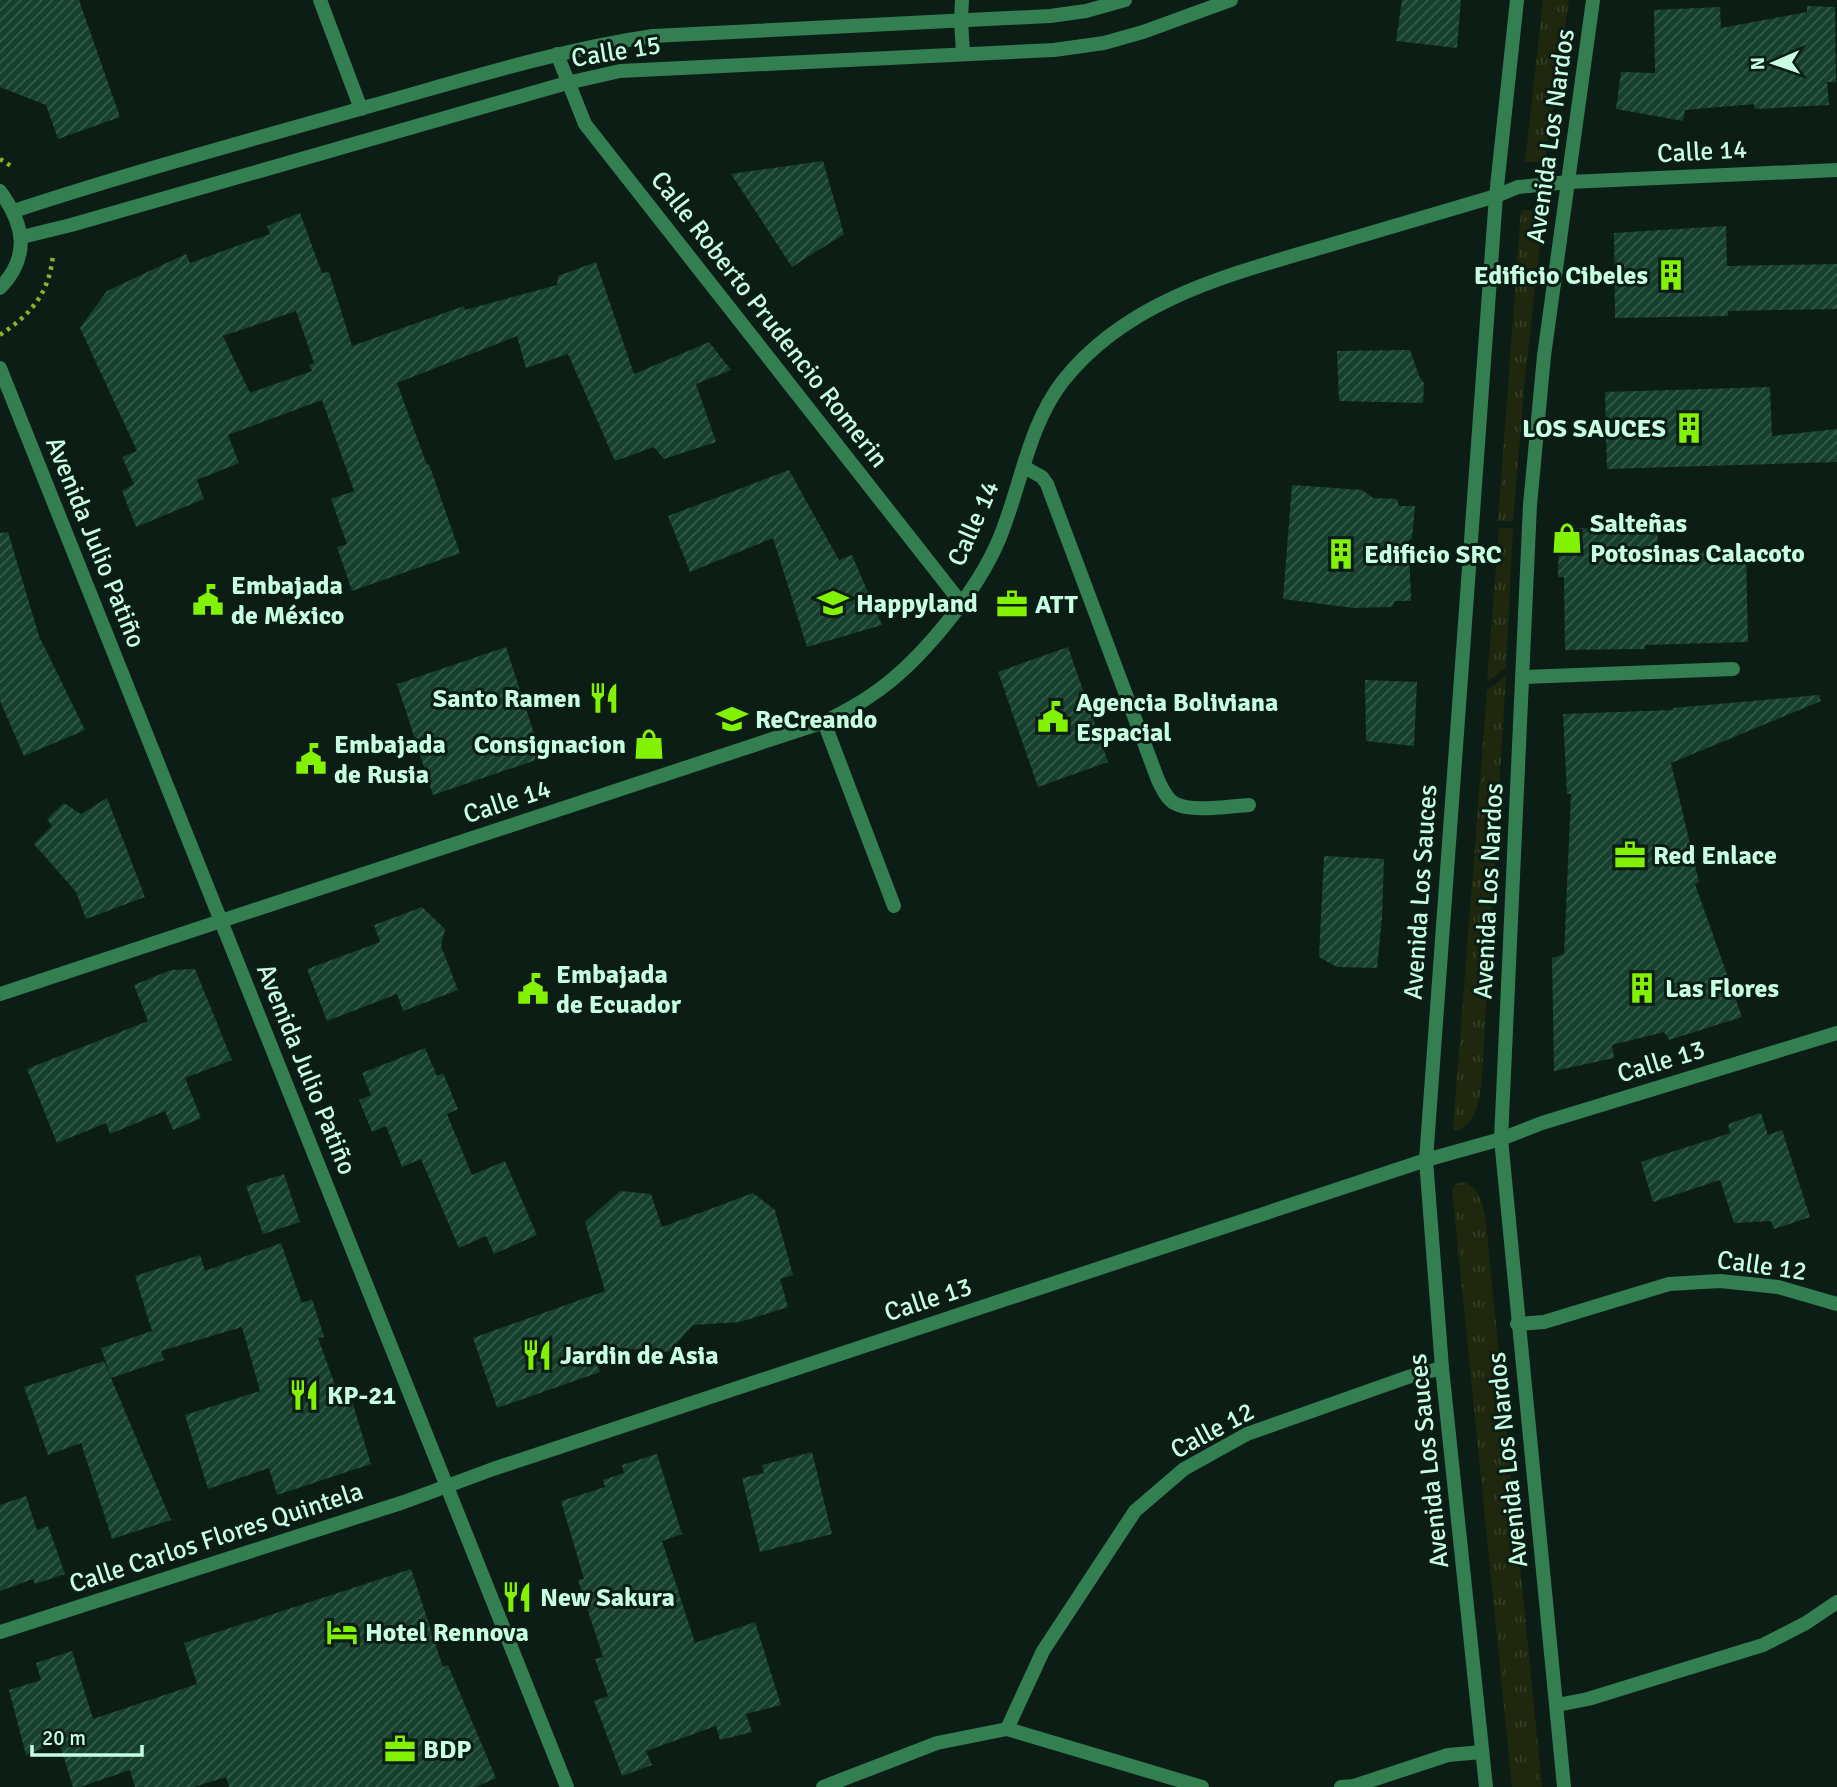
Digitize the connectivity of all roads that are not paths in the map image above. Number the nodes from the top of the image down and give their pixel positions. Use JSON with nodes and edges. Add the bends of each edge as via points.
{"nodes":[{"id":1,"x":320,"y":0,"type":"edge"},
{"id":2,"x":962,"y":0,"type":"edge"},
{"id":3,"x":1125,"y":0,"type":"edge"},
{"id":4,"x":1231,"y":0,"type":"edge"},
{"id":5,"x":1517,"y":0,"type":"edge"},
{"id":6,"x":1593,"y":0,"type":"edge"},
{"id":7,"x":961,"y":20,"type":"junction"},
{"id":8,"x":963,"y":53,"type":"junction"},
{"id":9,"x":557,"y":54,"type":"junction"},
{"id":10,"x":567,"y":83,"type":"junction"},
{"id":11,"x":361,"y":109,"type":"junction"},
{"id":12,"x":1837,"y":170,"type":"edge"},
{"id":13,"x":1569,"y":182,"type":"junction"},
{"id":14,"x":0,"y":191,"type":"edge"},
{"id":15,"x":1496,"y":196,"type":"junction"},
{"id":16,"x":14,"y":211,"type":"junction"},
{"id":17,"x":22,"y":237,"type":"junction"},
{"id":18,"x":0,"y":288,"type":"edge"},
{"id":19,"x":0,"y":368,"type":"edge"},
{"id":20,"x":1024,"y":467,"type":"junction"},
{"id":21,"x":962,"y":604,"type":"junction"},
{"id":22,"x":1733,"y":669,"type":"dead end"},
{"id":23,"x":1523,"y":677,"type":"junction"},
{"id":24,"x":824,"y":722,"type":"junction"},
{"id":25,"x":1249,"y":805,"type":"dead end"},
{"id":26,"x":894,"y":906,"type":"dead end"},
{"id":27,"x":222,"y":921,"type":"junction"},
{"id":28,"x":0,"y":994,"type":"edge"},
{"id":29,"x":1837,"y":1033,"type":"edge"},
{"id":30,"x":1501,"y":1139,"type":"junction"},
{"id":31,"x":1426,"y":1160,"type":"junction"},
{"id":32,"x":1837,"y":1304,"type":"edge"},
{"id":33,"x":1517,"y":1324,"type":"junction"},
{"id":34,"x":1442,"y":1368,"type":"junction"},
{"id":35,"x":447,"y":1486,"type":"junction"},
{"id":36,"x":1837,"y":1602,"type":"edge"},
{"id":37,"x":0,"y":1632,"type":"edge"},
{"id":38,"x":1557,"y":1705,"type":"junction"},
{"id":39,"x":1007,"y":1729,"type":"junction"},
{"id":40,"x":1482,"y":1752,"type":"junction"},
{"id":41,"x":1563,"y":1786,"type":"edge"},
{"id":42,"x":567,"y":1787,"type":"edge"},
{"id":43,"x":822,"y":1787,"type":"edge"},
{"id":44,"x":1202,"y":1787,"type":"edge"},
{"id":45,"x":1341,"y":1787,"type":"edge"},
{"id":46,"x":1486,"y":1787,"type":"edge"}],
"edges":[{"from":1,"to":11,"type":"street"},
{"from":2,"to":7,"type":"street"},
{"from":3,"to":7,"type":"street","name":"Calle 15","via":[[1049,16]]},
{"from":4,"to":8,"type":"street","name":"Calle 15","via":[[1104,43]]},
{"from":5,"to":15,"type":"street","name":"Avenida Los Sauces"},
{"from":6,"to":13,"type":"street","name":"Avenida Los Nardos"},
{"from":7,"to":8,"type":"street"},
{"from":7,"to":9,"type":"street","name":"Calle 15","via":[[653,36]]},
{"from":8,"to":10,"type":"street","name":"Calle 15","via":[[656,68]]},
{"from":9,"to":10,"type":"street","name":"Calle Roberto Prudencio Romerin"},
{"from":9,"to":11,"type":"street","name":"Calle 15"},
{"from":10,"to":17,"type":"street","name":"Calle 15"},
{"from":10,"to":21,"type":"street","name":"Calle Roberto Prudencio Romerin","via":[[585,124]]},
{"from":11,"to":16,"type":"street","name":"Calle 15"},
{"from":12,"to":13,"type":"street","name":"Calle 14"},
{"from":13,"to":15,"type":"street","name":"Calle 14","via":[[1518,187]]},
{"from":13,"to":23,"type":"street","name":"Avenida Los Nardos","via":[[1544,356],[1531,491]]},
{"from":14,"to":16,"type":"street"},
{"from":15,"to":20,"type":"street","name":"Calle 14","via":[[1232,274],[1168,299],[1097,346],[1063,382],[1039,422]]},
{"from":15,"to":31,"type":"street","name":"Avenida Los Sauces"},
{"from":16,"to":17,"type":"street"},
{"from":17,"to":18,"type":"street","via":[[18,262]]},
{"from":19,"to":27,"type":"street","name":"Avenida Julio Patiño"},
{"from":20,"to":21,"type":"street","name":"Calle 14","via":[[999,539]]},
{"from":20,"to":25,"type":"street","via":[[1047,484],[1165,794],[1191,808]]},
{"from":21,"to":24,"type":"street","name":"Calle 14","via":[[910,663],[872,695]]},
{"from":22,"to":23,"type":"street"},
{"from":23,"to":30,"type":"street","name":"Avenida Los Nardos"},
{"from":24,"to":26,"type":"street"},
{"from":24,"to":27,"type":"street","name":"Calle 14"},
{"from":27,"to":28,"type":"street","name":"Calle 14"},
{"from":27,"to":35,"type":"street","name":"Avenida Julio Patiño"},
{"from":29,"to":30,"type":"street","name":"Calle 13"},
{"from":30,"to":31,"type":"street","name":"Calle 13"},
{"from":30,"to":33,"type":"street","name":"Avenida Los Nardos"},
{"from":31,"to":34,"type":"street","name":"Avenida Los Sauces"},
{"from":31,"to":35,"type":"street","name":"Calle 13"},
{"from":32,"to":33,"type":"street","name":"Calle 12","via":[[1778,1287],[1720,1281],[1670,1284],[1544,1322]]},
{"from":33,"to":38,"type":"street","name":"Avenida Los Nardos"},
{"from":34,"to":39,"type":"street","name":"Calle 12","via":[[1247,1434],[1184,1469],[1135,1511],[1043,1651]]},
{"from":34,"to":40,"type":"street","name":"Avenida Los Sauces"},
{"from":35,"to":37,"type":"street","name":"Calle Carlos Flores Quintela"},
{"from":35,"to":42,"type":"street","name":"Avenida Julio Patiño"},
{"from":36,"to":38,"type":"street","via":[[1763,1645]]},
{"from":38,"to":41,"type":"street","name":"Avenida Los Nardos"},
{"from":39,"to":43,"type":"street","via":[[937,1743]]},
{"from":39,"to":44,"type":"street"},
{"from":40,"to":45,"type":"street","via":[[1448,1755]]},
{"from":40,"to":46,"type":"street","name":"Avenida Los Sauces"}]}
